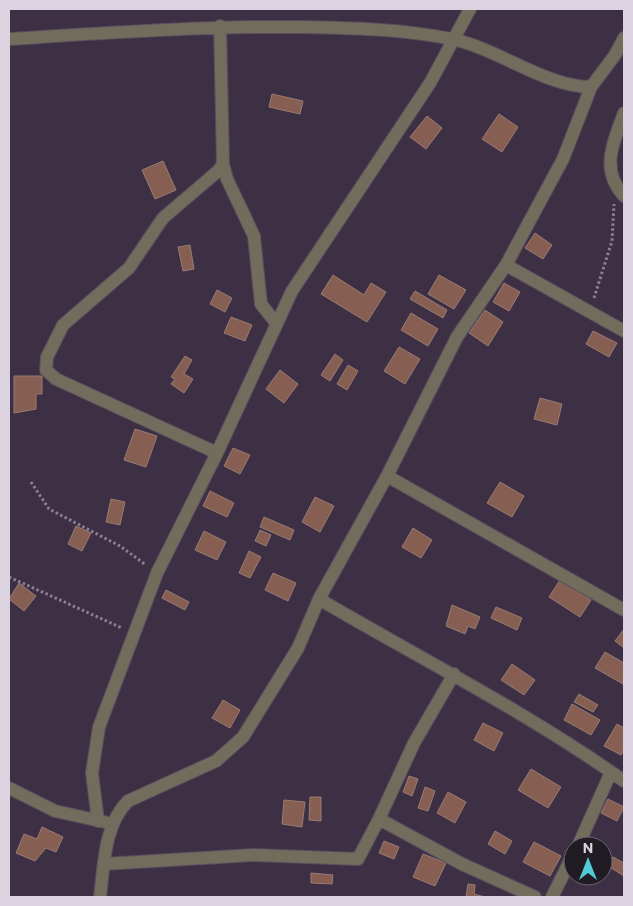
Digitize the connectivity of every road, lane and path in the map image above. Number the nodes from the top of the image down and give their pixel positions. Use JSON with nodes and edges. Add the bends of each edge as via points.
{"nodes":[{"id":1,"x":470,"y":9,"type":"edge"},
{"id":2,"x":220,"y":26,"type":"junction"},
{"id":3,"x":624,"y":38,"type":"edge"},
{"id":4,"x":9,"y":39,"type":"edge"},
{"id":5,"x":453,"y":40,"type":"junction"},
{"id":6,"x":619,"y":58,"type":"edge"},
{"id":7,"x":591,"y":87,"type":"junction"},
{"id":8,"x":624,"y":113,"type":"edge"},
{"id":9,"x":223,"y":164,"type":"junction"},
{"id":10,"x":615,"y":186,"type":"junction"},
{"id":11,"x":624,"y":196,"type":"edge"},
{"id":12,"x":506,"y":265,"type":"junction"},
{"id":13,"x":590,"y":312,"type":"junction"},
{"id":14,"x":276,"y":323,"type":"junction"},
{"id":15,"x":624,"y":331,"type":"edge"},
{"id":16,"x":217,"y":453,"type":"junction"},
{"id":17,"x":387,"y":476,"type":"junction"},
{"id":18,"x":31,"y":482,"type":"dead end"},
{"id":19,"x":157,"y":573,"type":"junction"},
{"id":20,"x":9,"y":577,"type":"edge"},
{"id":21,"x":319,"y":599,"type":"junction"},
{"id":22,"x":624,"y":610,"type":"edge"},
{"id":23,"x":134,"y":634,"type":"junction"},
{"id":24,"x":454,"y":674,"type":"junction"},
{"id":25,"x":611,"y":772,"type":"junction"},
{"id":26,"x":624,"y":781,"type":"edge"},
{"id":27,"x":9,"y":788,"type":"edge"},
{"id":28,"x":380,"y":820,"type":"junction"},
{"id":29,"x":98,"y":821,"type":"junction"},
{"id":30,"x":113,"y":823,"type":"junction"},
{"id":31,"x":582,"y":836,"type":"edge"},
{"id":32,"x":104,"y":864,"type":"junction"},
{"id":33,"x":563,"y":876,"type":"edge"},
{"id":34,"x":100,"y":897,"type":"edge"},
{"id":35,"x":536,"y":897,"type":"edge"},
{"id":36,"x":552,"y":897,"type":"edge"}],
"edges":[{"from":1,"to":5,"type":"street"},
{"from":2,"to":4,"type":"street"},
{"from":2,"to":5,"type":"street","via":[[364,28]]},
{"from":2,"to":9,"type":"street"},
{"from":3,"to":6,"type":"street"},
{"from":5,"to":7,"type":"street","via":[[513,61],[554,81],[572,87]]},
{"from":5,"to":14,"type":"street","via":[[430,83],[292,291]]},
{"from":6,"to":7,"type":"street"},
{"from":7,"to":12,"type":"street","via":[[563,159]]},
{"from":8,"to":10,"type":"street","via":[[614,141],[609,171]]},
{"from":9,"to":14,"type":"street","via":[[254,236],[261,304]]},
{"from":9,"to":16,"type":"street","via":[[163,218],[129,268],[63,325],[47,357],[46,370],[56,379]]},
{"from":10,"to":11,"type":"street"},
{"from":10,"to":13,"type":"path","via":[[612,241]]},
{"from":12,"to":13,"type":"street"},
{"from":12,"to":17,"type":"street","via":[[457,337]]},
{"from":13,"to":15,"type":"street"},
{"from":14,"to":16,"type":"street"},
{"from":16,"to":19,"type":"street"},
{"from":17,"to":21,"type":"street"},
{"from":17,"to":22,"type":"street"},
{"from":18,"to":19,"type":"path","via":[[49,510],[120,546]]},
{"from":19,"to":23,"type":"street"},
{"from":20,"to":23,"type":"path"},
{"from":21,"to":24,"type":"street"},
{"from":21,"to":30,"type":"street","via":[[298,648],[243,737],[216,761],[128,801]]},
{"from":23,"to":29,"type":"street","via":[[100,727],[92,774]]},
{"from":24,"to":25,"type":"street"},
{"from":24,"to":28,"type":"street","via":[[414,743]]},
{"from":25,"to":26,"type":"street"},
{"from":25,"to":31,"type":"street"},
{"from":27,"to":29,"type":"street","via":[[55,811]]},
{"from":28,"to":32,"type":"street","via":[[358,859],[253,855]]},
{"from":28,"to":35,"type":"street","via":[[462,864]]},
{"from":29,"to":30,"type":"street"},
{"from":30,"to":32,"type":"street"},
{"from":32,"to":34,"type":"street"},
{"from":33,"to":36,"type":"street"}]}
